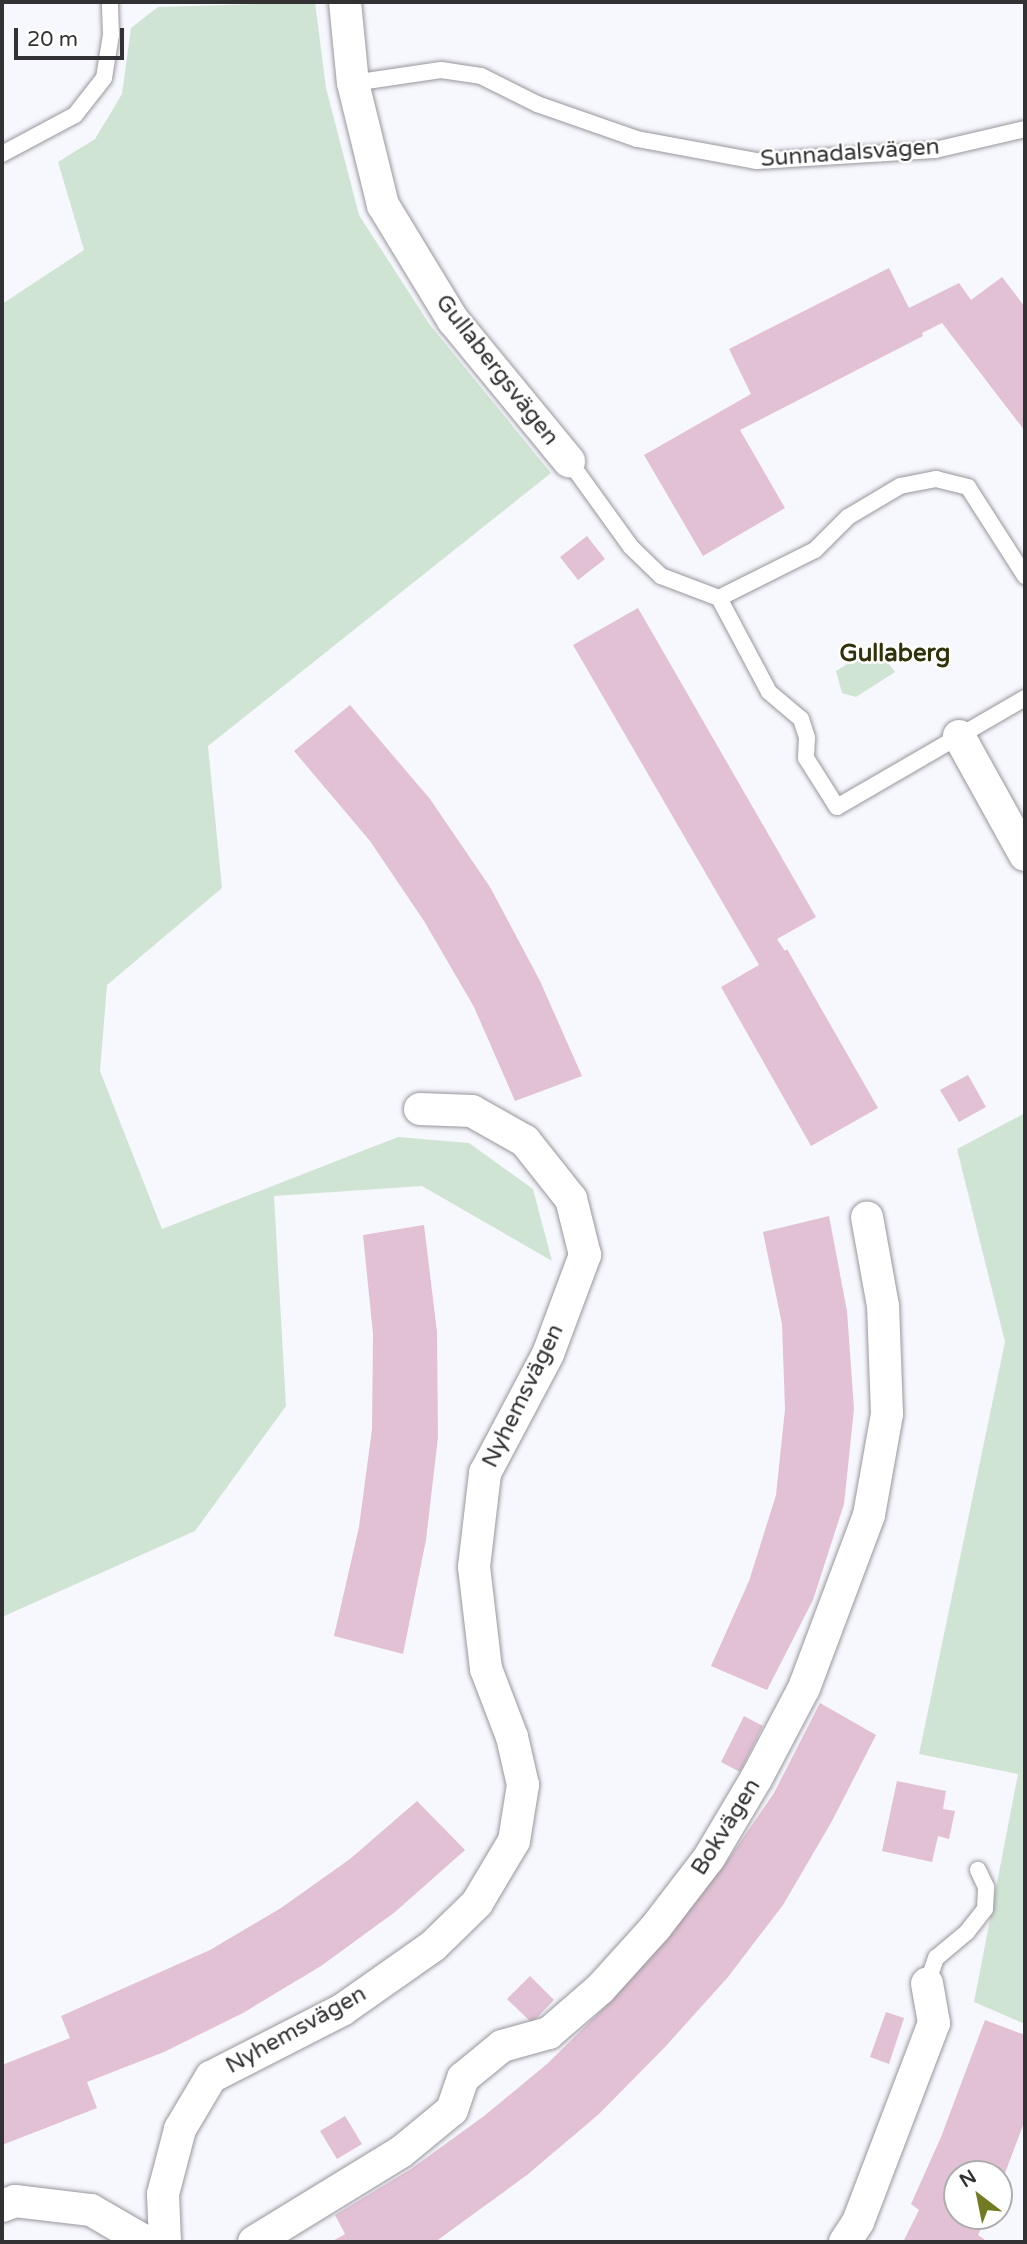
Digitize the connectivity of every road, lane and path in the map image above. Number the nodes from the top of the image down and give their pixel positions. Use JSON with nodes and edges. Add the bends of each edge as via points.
{"nodes":[{"id":1,"x":110,"y":2,"type":"edge"},
{"id":2,"x":345,"y":2,"type":"edge"},
{"id":3,"x":353,"y":83,"type":"junction"},
{"id":4,"x":1025,"y":129,"type":"edge"},
{"id":5,"x":2,"y":154,"type":"edge"},
{"id":6,"x":569,"y":461,"type":"joint"},
{"id":7,"x":1025,"y":576,"type":"edge"},
{"id":8,"x":719,"y":598,"type":"junction"},
{"id":9,"x":1025,"y":698,"type":"edge"},
{"id":10,"x":959,"y":736,"type":"junction"},
{"id":11,"x":1025,"y":855,"type":"edge"},
{"id":12,"x":420,"y":1109,"type":"dead end"},
{"id":13,"x":867,"y":1217,"type":"dead end"},
{"id":14,"x":978,"y":1870,"type":"dead end"},
{"id":15,"x":927,"y":1984,"type":"joint"},
{"id":16,"x":2,"y":2206,"type":"edge"},
{"id":17,"x":146,"y":2242,"type":"edge"},
{"id":18,"x":165,"y":2242,"type":"edge"},
{"id":19,"x":254,"y":2242,"type":"edge"},
{"id":20,"x":845,"y":2242,"type":"edge"}],
"edges":[{"from":1,"to":5,"type":"lane","via":[[111,35],[104,78],[75,115]]},
{"from":2,"to":3,"type":"street","name":"Gullabergsvägen"},
{"from":3,"to":4,"type":"lane","name":"Sunnadalsvägen","via":[[441,70],[481,76],[537,104],[638,139],[757,161],[935,150]]},
{"from":3,"to":6,"type":"street","name":"Gullabergsvägen","via":[[383,205],[453,320]]},
{"from":6,"to":8,"type":"lane","name":"Gullabergsvägen","via":[[631,547],[661,576]]},
{"from":7,"to":8,"type":"lane","via":[[968,487],[936,479],[900,486],[848,517],[815,550]]},
{"from":8,"to":10,"type":"lane","via":[[769,692],[802,719],[806,758],[837,807]]},
{"from":9,"to":10,"type":"lane"},
{"from":10,"to":11,"type":"street"},
{"from":12,"to":18,"type":"street","name":"Nyhemsvägen","via":[[472,1111],[525,1141],[570,1199],[585,1255],[548,1354],[485,1473],[474,1567],[486,1669],[512,1737],[523,1785],[514,1841],[477,1903],[433,1946],[341,2010],[211,2077],[180,2129],[163,2194]]},
{"from":13,"to":19,"type":"street","name":"Bokvägen","via":[[883,1306],[887,1414],[869,1516],[804,1688],[709,1858],[600,1989],[549,2033],[502,2046],[463,2078],[452,2110],[401,2152]]},
{"from":14,"to":15,"type":"lane","via":[[986,1887],[985,1909],[967,1932],[936,1958]]},
{"from":15,"to":20,"type":"street","via":[[934,2023],[859,2222]]},
{"from":16,"to":17,"type":"street","via":[[15,2201],[91,2210]]}]}
